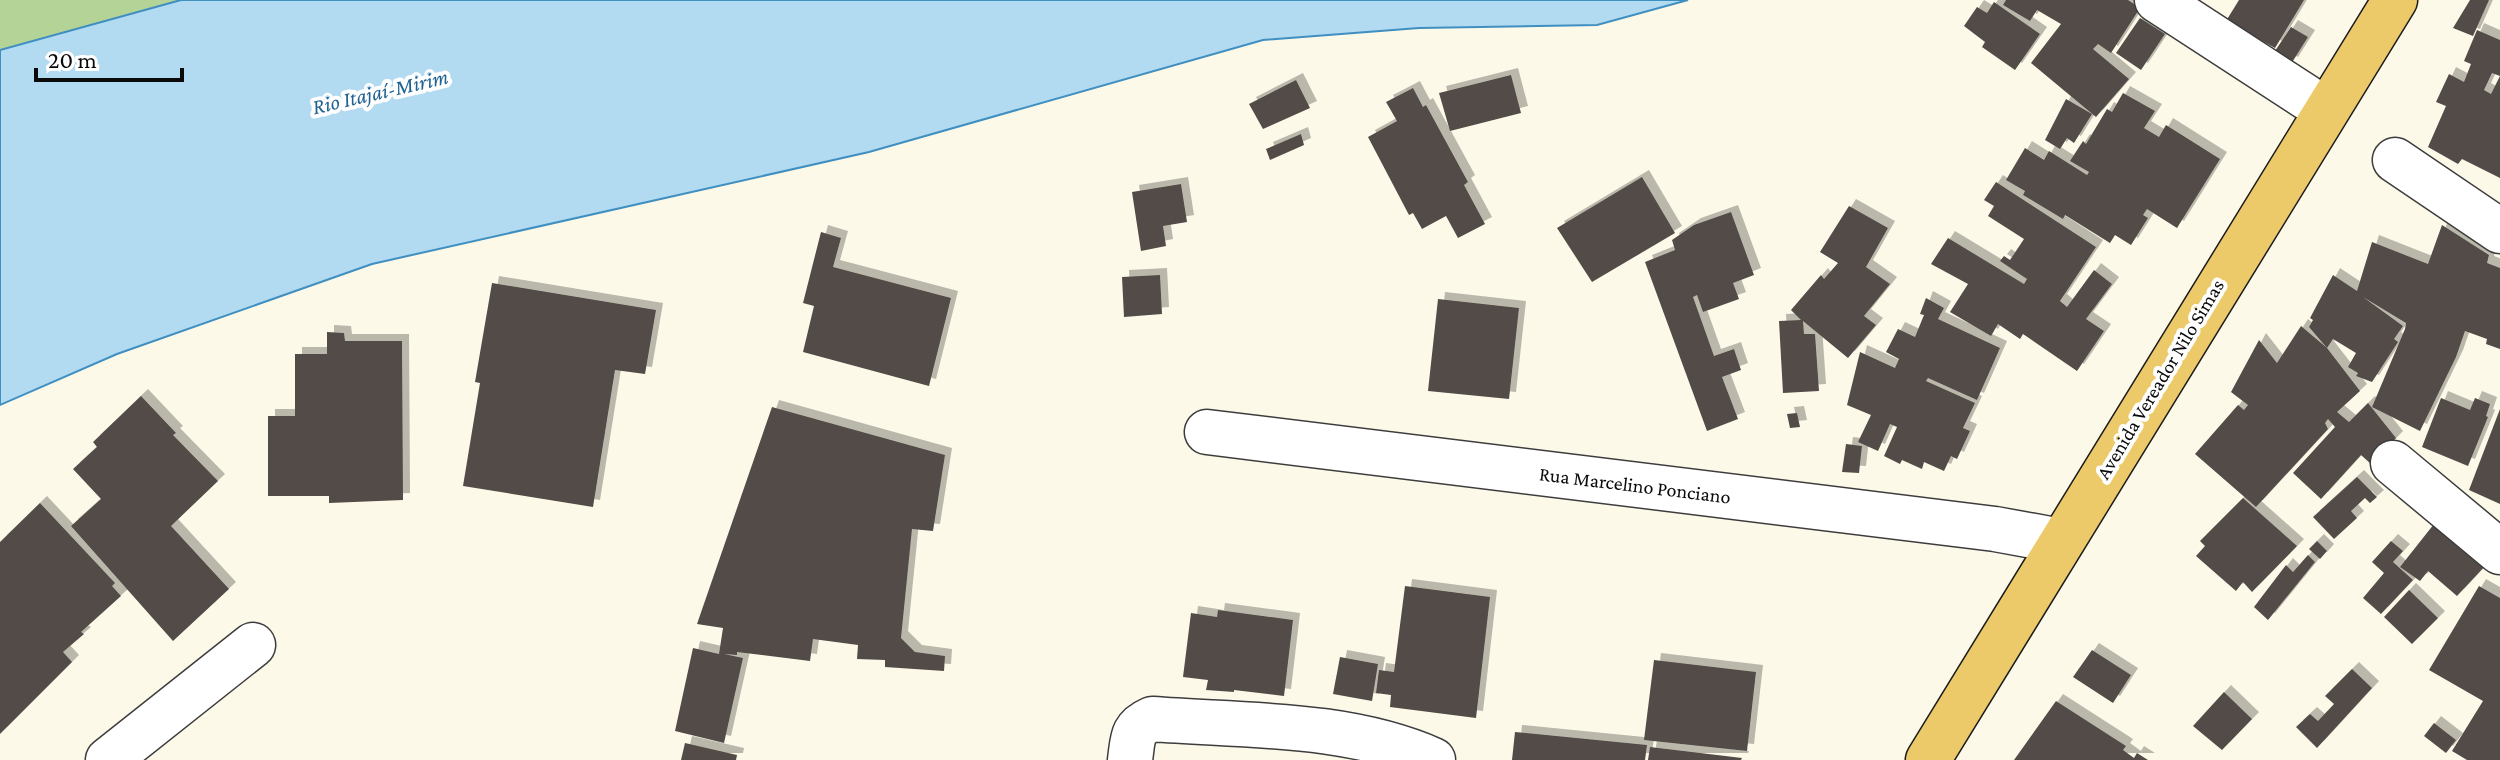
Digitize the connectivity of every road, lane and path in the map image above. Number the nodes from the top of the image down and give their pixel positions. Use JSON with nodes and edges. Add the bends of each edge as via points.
{"nodes":[{"id":1,"x":2157,"y":0,"type":"edge"},
{"id":2,"x":2395,"y":0,"type":"edge"},
{"id":3,"x":2326,"y":110,"type":"junction"},
{"id":4,"x":2395,"y":160,"type":"dead end"},
{"id":5,"x":2500,"y":231,"type":"edge"},
{"id":6,"x":1207,"y":432,"type":"dead end"},
{"id":7,"x":2393,"y":463,"type":"dead end"},
{"id":8,"x":2061,"y":541,"type":"junction"},
{"id":9,"x":2500,"y":552,"type":"edge"},
{"id":10,"x":253,"y":645,"type":"dead end"},
{"id":11,"x":108,"y":760,"type":"edge"},
{"id":12,"x":1130,"y":760,"type":"edge"},
{"id":13,"x":1433,"y":760,"type":"edge"},
{"id":14,"x":1928,"y":760,"type":"edge"}],
"edges":[{"from":1,"to":3,"type":"street"},
{"from":2,"to":3,"type":"main road","name":"Avenida Vereador Nilo Simas"},
{"from":3,"to":8,"type":"main road","name":"Avenida Vereador Nilo Simas"},
{"from":4,"to":5,"type":"street"},
{"from":6,"to":8,"type":"street","name":"Rua Marcelino Ponciano"},
{"from":7,"to":9,"type":"street"},
{"from":8,"to":14,"type":"main road","name":"Avenida Vereador Nilo Simas"},
{"from":10,"to":11,"type":"street"},
{"from":12,"to":13,"type":"street","via":[[1134,734],[1152,719],[1353,734]]}]}
